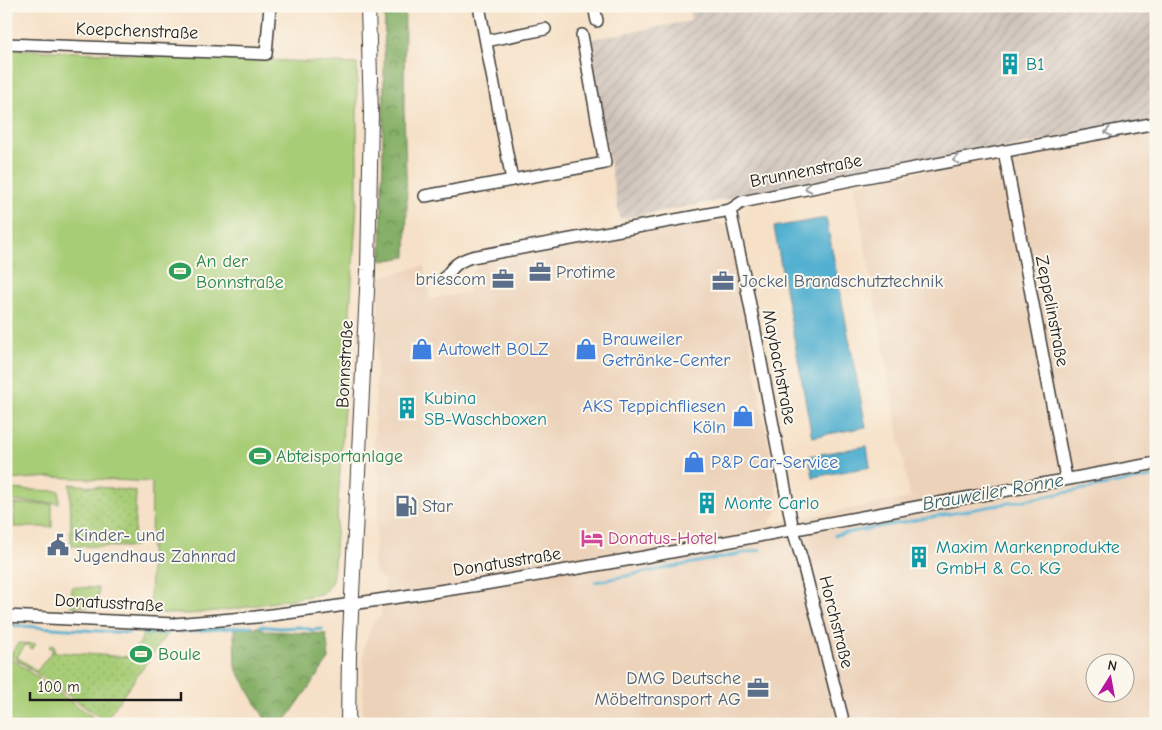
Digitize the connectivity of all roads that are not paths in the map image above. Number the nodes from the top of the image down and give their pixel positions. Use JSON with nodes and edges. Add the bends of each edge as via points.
{"nodes":[{"id":1,"x":270,"y":6,"type":"edge"},
{"id":2,"x":368,"y":6,"type":"edge"},
{"id":3,"x":479,"y":6,"type":"edge"},
{"id":4,"x":594,"y":6,"type":"edge"},
{"id":5,"x":597,"y":21,"type":"dead end"},
{"id":6,"x":545,"y":29,"type":"dead end"},
{"id":7,"x":582,"y":35,"type":"dead end"},
{"id":8,"x":486,"y":41,"type":"junction"},
{"id":9,"x":6,"y":44,"type":"edge"},
{"id":10,"x":1156,"y":124,"type":"edge"},
{"id":11,"x":1004,"y":151,"type":"junction"},
{"id":12,"x":512,"y":180,"type":"junction"},
{"id":13,"x":425,"y":196,"type":"dead end"},
{"id":14,"x":730,"y":210,"type":"junction"},
{"id":15,"x":445,"y":278,"type":"dead end"},
{"id":16,"x":1156,"y":463,"type":"edge"},
{"id":17,"x":1066,"y":478,"type":"junction"},
{"id":18,"x":793,"y":530,"type":"junction"},
{"id":19,"x":352,"y":604,"type":"junction"},
{"id":20,"x":6,"y":616,"type":"edge"},
{"id":21,"x":348,"y":724,"type":"edge"},
{"id":22,"x":844,"y":724,"type":"edge"}],
"edges":[{"from":1,"to":9,"type":"street","name":"Koepchenstraße","via":[[266,54]]},
{"from":2,"to":19,"type":"main road","name":"Bonnstraße","via":[[371,114],[368,270]]},
{"from":3,"to":8,"type":"street"},
{"from":4,"to":5,"type":"street"},
{"from":6,"to":8,"type":"street"},
{"from":7,"to":12,"type":"street","via":[[605,163]]},
{"from":8,"to":12,"type":"street"},
{"from":10,"to":11,"type":"street","name":"Brunnenstraße","one_way":true},
{"from":11,"to":14,"type":"street","name":"Brunnenstraße","one_way":true,"via":[[742,202]]},
{"from":11,"to":17,"type":"street","name":"Zeppelinstraße"},
{"from":12,"to":13,"type":"street"},
{"from":14,"to":15,"type":"street","name":"Brunnenstraße","via":[[472,257],[452,266]]},
{"from":14,"to":18,"type":"street","name":"Maybachstraße"},
{"from":16,"to":17,"type":"street","name":"Donatusstraße"},
{"from":17,"to":18,"type":"street","name":"Donatusstraße"},
{"from":18,"to":19,"type":"street","name":"Donatusstraße"},
{"from":18,"to":22,"type":"street","name":"Horchstraße"},
{"from":19,"to":20,"type":"street","name":"Donatusstraße","via":[[174,624]]},
{"from":19,"to":21,"type":"main road","name":"Bonnstraße"}]}
